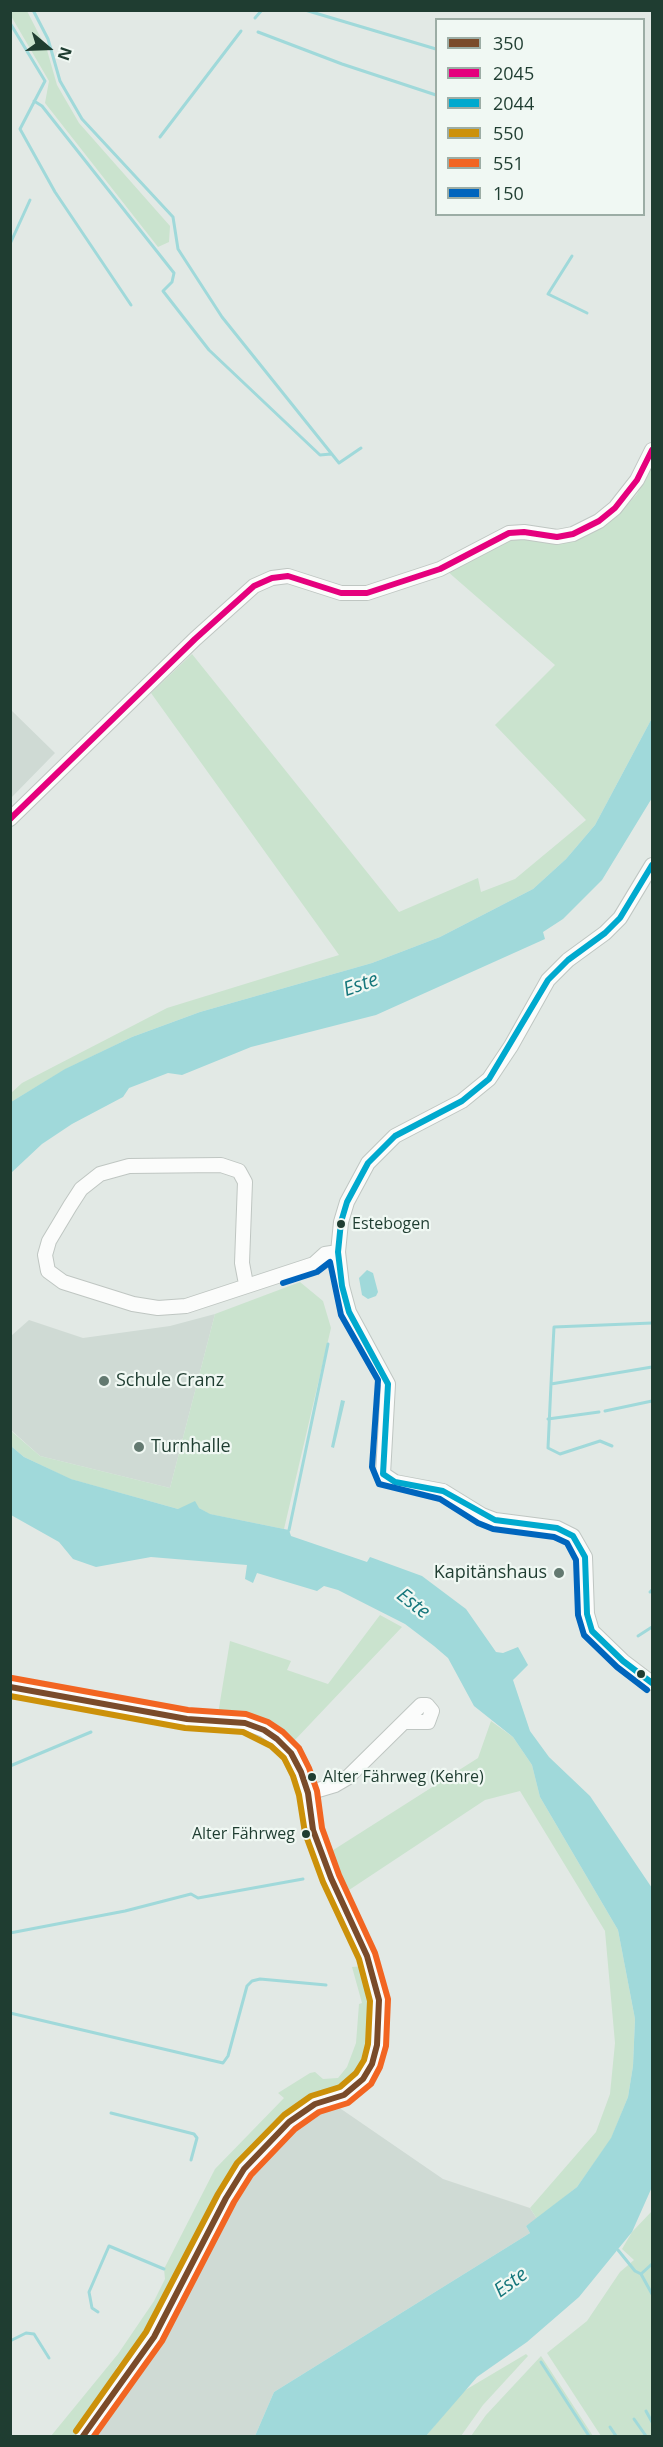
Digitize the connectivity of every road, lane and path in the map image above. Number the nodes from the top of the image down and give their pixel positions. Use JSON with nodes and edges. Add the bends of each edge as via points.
{"nodes":[{"id":1,"x":652,"y":450,"type":"edge"},
{"id":2,"x":10,"y":819,"type":"edge"},
{"id":3,"x":652,"y":865,"type":"edge"},
{"id":4,"x":339,"y":1259,"type":"junction"},
{"id":5,"x":246,"y":1284,"type":"junction"},
{"id":6,"x":652,"y":1683,"type":"edge"},
{"id":7,"x":10,"y":1687,"type":"edge"},
{"id":8,"x":405,"y":1722,"type":"dead end"},
{"id":9,"x":308,"y":1793,"type":"junction"},
{"id":10,"x":83,"y":2436,"type":"edge"}],
"edges":[{"from":1,"to":2,"type":"street","via":[[637,480],[615,508],[573,534],[557,537],[510,533],[440,569],[366,593],[341,593],[288,576],[254,586]]},
{"from":3,"to":4,"type":"street","via":[[620,918],[548,980],[489,1079],[462,1101],[396,1136],[378,1151],[357,1178],[347,1202],[341,1222]]},
{"from":4,"to":5,"type":"street"},
{"from":4,"to":6,"type":"street","via":[[350,1312],[387,1377],[383,1474],[395,1482],[443,1491],[495,1520],[557,1528],[573,1536],[585,1557],[587,1614],[592,1630]]},
{"from":5,"to":5,"type":"street","via":[[186,1306],[143,1306],[63,1282],[48,1271],[45,1255],[49,1241],[81,1189],[100,1174],[129,1166],[221,1165],[238,1171],[245,1182],[242,1263]]},
{"from":7,"to":9,"type":"street","via":[[187,1719],[255,1726],[291,1753]]},
{"from":8,"to":9,"type":"street","via":[[347,1778]]},
{"from":9,"to":10,"type":"street","via":[[320,1851],[375,1977],[380,2025],[375,2055],[357,2085],[344,2095],[299,2114],[244,2169],[154,2337]]}]}
